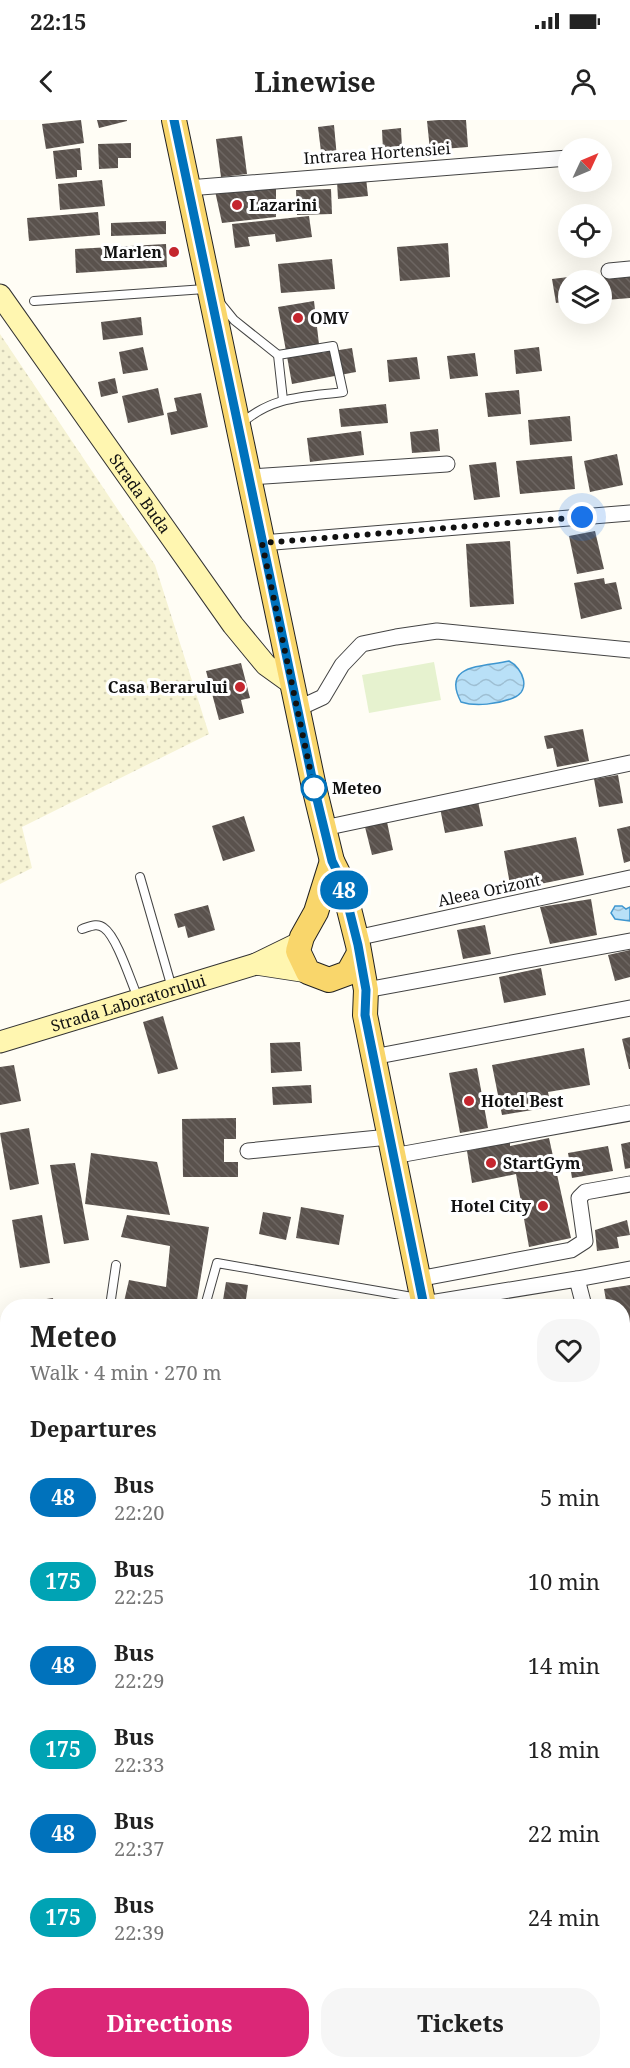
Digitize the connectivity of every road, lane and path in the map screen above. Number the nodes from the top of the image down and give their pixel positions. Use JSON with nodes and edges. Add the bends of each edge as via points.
{"nodes":[{"id":1,"x":174,"y":120,"type":"edge"},
{"id":2,"x":558,"y":159,"type":"edge"},
{"id":3,"x":188,"y":188,"type":"junction"},
{"id":4,"x":630,"y":269,"type":"edge"},
{"id":5,"x":612,"y":271,"type":"edge"},
{"id":6,"x":209,"y":289,"type":"junction"},
{"id":7,"x":0,"y":295,"type":"edge"},
{"id":8,"x":34,"y":301,"type":"dead end"},
{"id":9,"x":278,"y":355,"type":"junction"},
{"id":10,"x":283,"y":400,"type":"junction"},
{"id":11,"x":239,"y":426,"type":"junction"},
{"id":12,"x":447,"y":464,"type":"dead end"},
{"id":13,"x":249,"y":477,"type":"junction"},
{"id":14,"x":630,"y":513,"type":"edge"},
{"id":15,"x":262,"y":543,"type":"junction"},
{"id":16,"x":630,"y":650,"type":"edge"},
{"id":17,"x":291,"y":682,"type":"junction"},
{"id":18,"x":297,"y":709,"type":"junction"},
{"id":19,"x":630,"y":763,"type":"edge"},
{"id":20,"x":324,"y":828,"type":"junction"},
{"id":21,"x":332,"y":861,"type":"junction"},
{"id":22,"x":140,"y":877,"type":"dead end"},
{"id":23,"x":630,"y":878,"type":"edge"},
{"id":24,"x":82,"y":929,"type":"dead end"},
{"id":25,"x":304,"y":935,"type":"junction"},
{"id":26,"x":630,"y":941,"type":"edge"},
{"id":27,"x":356,"y":943,"type":"junction"},
{"id":28,"x":256,"y":964,"type":"junction"},
{"id":29,"x":319,"y":976,"type":"junction"},
{"id":30,"x":172,"y":989,"type":"junction"},
{"id":31,"x":366,"y":990,"type":"junction"},
{"id":32,"x":138,"y":999,"type":"junction"},
{"id":33,"x":630,"y":1008,"type":"edge"},
{"id":34,"x":365,"y":1015,"type":"junction"},
{"id":35,"x":0,"y":1042,"type":"edge"},
{"id":36,"x":373,"y":1057,"type":"junction"},
{"id":37,"x":630,"y":1113,"type":"edge"},
{"id":38,"x":391,"y":1146,"type":"junction"},
{"id":39,"x":248,"y":1151,"type":"dead end"},
{"id":40,"x":630,"y":1184,"type":"edge"},
{"id":41,"x":116,"y":1265,"type":"dead end"},
{"id":42,"x":630,"y":1269,"type":"edge"},
{"id":43,"x":578,"y":1279,"type":"junction"},
{"id":44,"x":422,"y":1297,"type":"edge"},
{"id":45,"x":111,"y":1299,"type":"edge"},
{"id":46,"x":207,"y":1299,"type":"edge"},
{"id":47,"x":582,"y":1299,"type":"edge"}],
"edges":[{"from":1,"to":3,"type":"main road"},
{"from":2,"to":3,"type":"street","name":"Intrarea Hortensiei"},
{"from":3,"to":6,"type":"main road"},
{"from":4,"to":5,"type":"street"},
{"from":6,"to":8,"type":"lane"},
{"from":6,"to":9,"type":"lane","via":[[234,320]]},
{"from":6,"to":11,"type":"main road"},
{"from":7,"to":17,"type":"main road","name":"Strada Buda","via":[[233,625],[266,665]]},
{"from":9,"to":10,"type":"lane"},
{"from":9,"to":10,"type":"lane","via":[[333,346],[343,392]]},
{"from":10,"to":11,"type":"lane","via":[[259,408]]},
{"from":11,"to":13,"type":"main road"},
{"from":12,"to":13,"type":"street"},
{"from":13,"to":15,"type":"main road"},
{"from":14,"to":15,"type":"street"},
{"from":15,"to":17,"type":"main road"},
{"from":16,"to":18,"type":"street","via":[[437,631],[396,637],[362,644],[346,659],[323,697]]},
{"from":17,"to":18,"type":"main road"},
{"from":18,"to":20,"type":"main road"},
{"from":19,"to":20,"type":"street"},
{"from":20,"to":21,"type":"main road"},
{"from":21,"to":25,"type":"main road"},
{"from":21,"to":27,"type":"main road","via":[[342,881]]},
{"from":22,"to":30,"type":"lane"},
{"from":23,"to":27,"type":"street","name":"Aleea Orizont"},
{"from":24,"to":32,"type":"lane","via":[[104,927]]},
{"from":25,"to":27,"type":"main road","via":[[328,920],[339,922]]},
{"from":25,"to":28,"type":"main road","name":"Strada Laboratorului"},
{"from":25,"to":29,"type":"main road","via":[[300,958]]},
{"from":26,"to":31,"type":"street"},
{"from":27,"to":29,"type":"main road","via":[[348,973]]},
{"from":27,"to":31,"type":"main road"},
{"from":28,"to":29,"type":"main road"},
{"from":28,"to":30,"type":"main road","name":"Strada Laboratorului"},
{"from":29,"to":34,"type":"main road"},
{"from":30,"to":32,"type":"main road","name":"Strada Laboratorului"},
{"from":31,"to":34,"type":"main road"},
{"from":32,"to":35,"type":"main road","name":"Strada Laboratorului"},
{"from":33,"to":36,"type":"street"},
{"from":34,"to":36,"type":"main road"},
{"from":36,"to":38,"type":"main road"},
{"from":37,"to":38,"type":"street"},
{"from":38,"to":39,"type":"street"},
{"from":38,"to":44,"type":"main road"},
{"from":40,"to":44,"type":"street","via":[[585,1192],[579,1198],[585,1241],[572,1250]]},
{"from":41,"to":45,"type":"lane"},
{"from":42,"to":43,"type":"street"},
{"from":43,"to":44,"type":"street"},
{"from":43,"to":47,"type":"street"},
{"from":44,"to":46,"type":"lane","via":[[217,1263]]}]}
